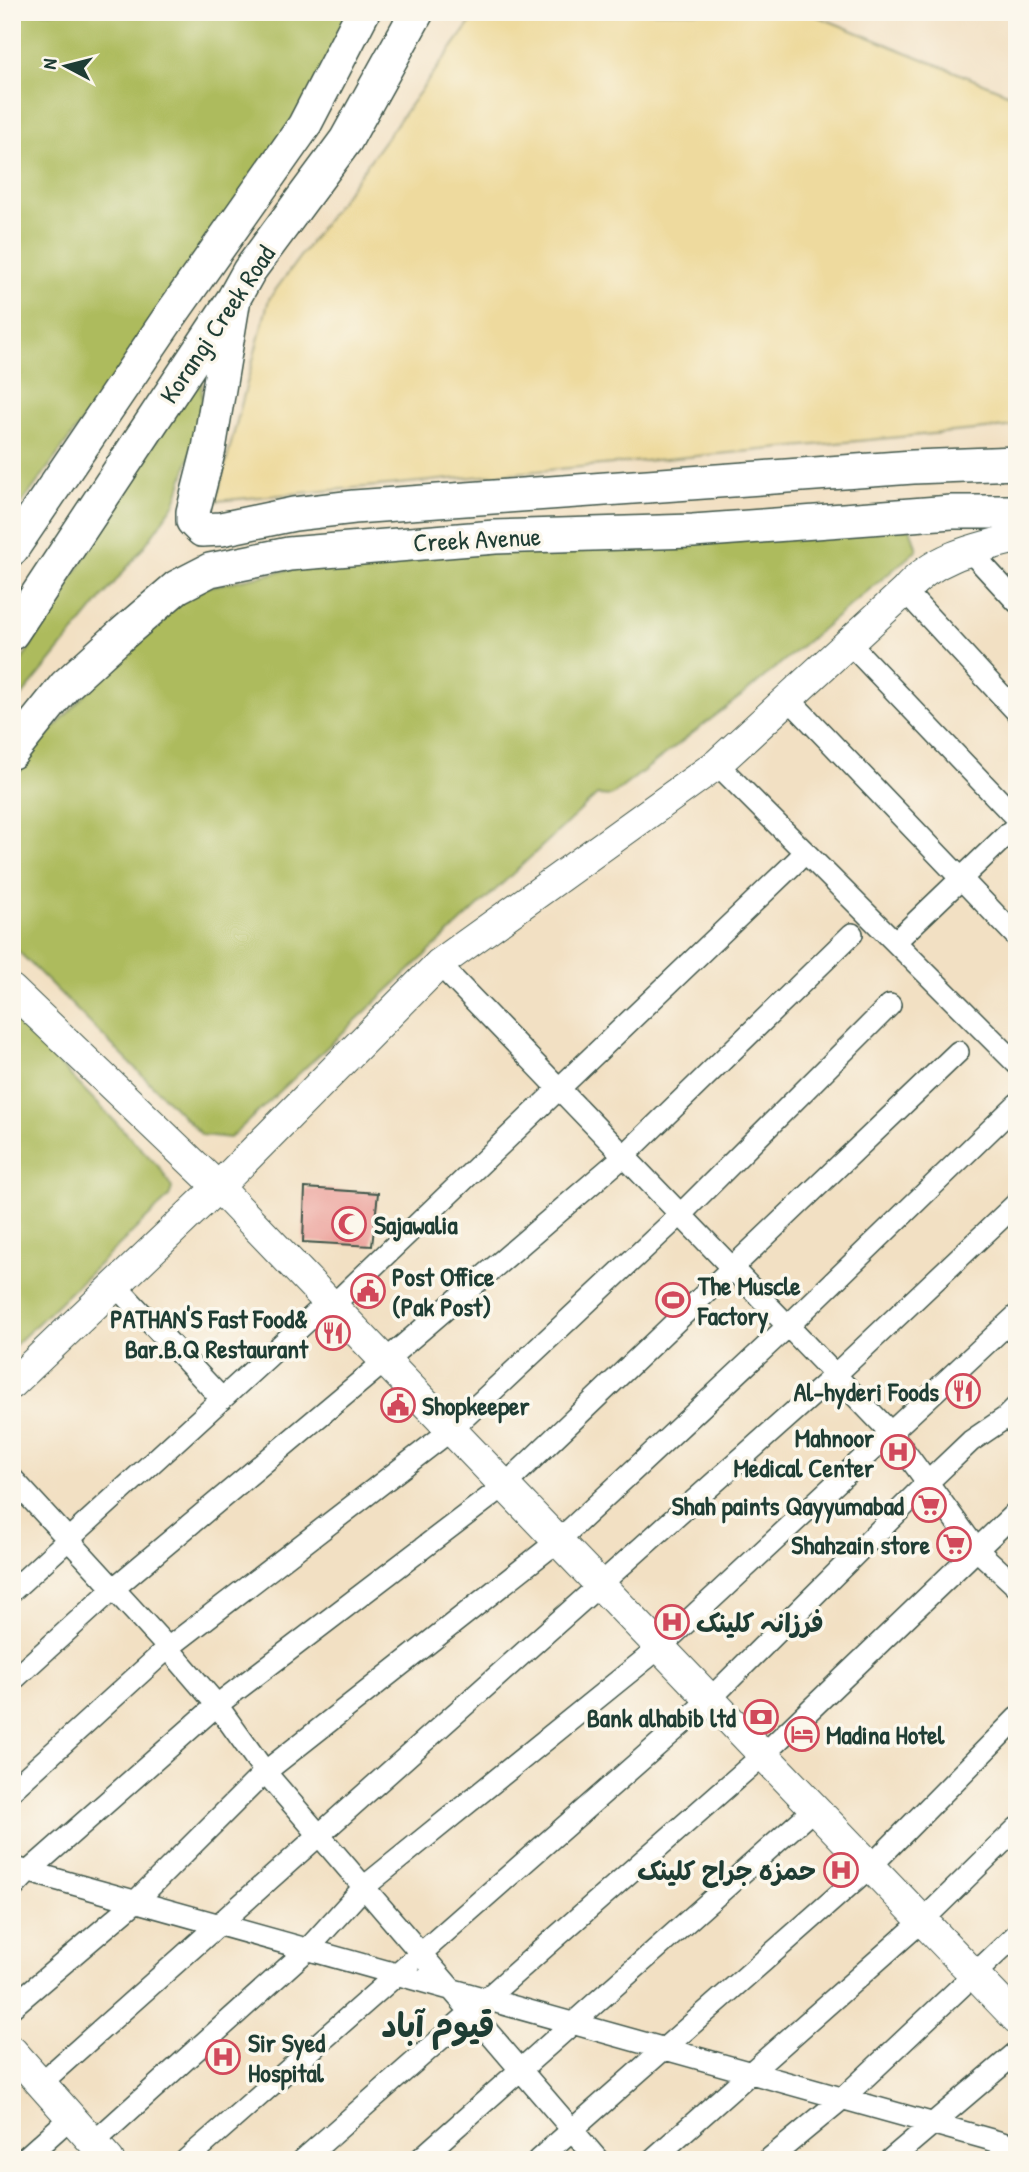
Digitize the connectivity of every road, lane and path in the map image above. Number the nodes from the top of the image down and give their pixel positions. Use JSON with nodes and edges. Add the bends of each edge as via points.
{"nodes":[{"id":1,"x":363,"y":12,"type":"edge"},
{"id":2,"x":417,"y":12,"type":"edge"},
{"id":3,"x":234,"y":298,"type":"junction"},
{"id":4,"x":1017,"y":463,"type":"edge"},
{"id":5,"x":1017,"y":512,"type":"edge"},
{"id":6,"x":1017,"y":538,"type":"edge"},
{"id":7,"x":12,"y":550,"type":"edge"},
{"id":8,"x":969,"y":550,"type":"junction"},
{"id":9,"x":905,"y":591,"type":"junction"},
{"id":10,"x":1017,"y":602,"type":"edge"},
{"id":11,"x":12,"y":633,"type":"edge"},
{"id":12,"x":849,"y":643,"type":"junction"},
{"id":13,"x":788,"y":698,"type":"junction"},
{"id":14,"x":1017,"y":712,"type":"edge"},
{"id":15,"x":12,"y":752,"type":"edge"},
{"id":16,"x":717,"y":764,"type":"junction"},
{"id":17,"x":1017,"y":819,"type":"edge"},
{"id":18,"x":1017,"y":825,"type":"edge"},
{"id":19,"x":805,"y":853,"type":"junction"},
{"id":20,"x":960,"y":878,"type":"junction"},
{"id":21,"x":852,"y":934,"type":"dead end"},
{"id":22,"x":1017,"y":937,"type":"edge"},
{"id":23,"x":895,"y":942,"type":"junction"},
{"id":24,"x":439,"y":964,"type":"junction"},
{"id":25,"x":12,"y":990,"type":"edge"},
{"id":26,"x":890,"y":1005,"type":"dead end"},
{"id":27,"x":958,"y":1052,"type":"dead end"},
{"id":28,"x":1017,"y":1064,"type":"edge"},
{"id":29,"x":559,"y":1089,"type":"junction"},
{"id":30,"x":1017,"y":1104,"type":"edge"},
{"id":31,"x":624,"y":1156,"type":"junction"},
{"id":32,"x":218,"y":1187,"type":"junction"},
{"id":33,"x":1017,"y":1203,"type":"edge"},
{"id":34,"x":680,"y":1215,"type":"junction"},
{"id":35,"x":732,"y":1268,"type":"junction"},
{"id":36,"x":116,"y":1285,"type":"junction"},
{"id":37,"x":330,"y":1304,"type":"junction"},
{"id":38,"x":1017,"y":1315,"type":"edge"},
{"id":39,"x":788,"y":1326,"type":"junction"},
{"id":40,"x":384,"y":1362,"type":"junction"},
{"id":41,"x":835,"y":1375,"type":"junction"},
{"id":42,"x":12,"y":1384,"type":"edge"},
{"id":43,"x":222,"y":1399,"type":"junction"},
{"id":44,"x":1017,"y":1406,"type":"edge"},
{"id":45,"x":452,"y":1430,"type":"junction"},
{"id":46,"x":891,"y":1434,"type":"junction"},
{"id":47,"x":12,"y":1478,"type":"edge"},
{"id":48,"x":927,"y":1483,"type":"junction"},
{"id":49,"x":504,"y":1486,"type":"junction"},
{"id":50,"x":1017,"y":1511,"type":"edge"},
{"id":51,"x":559,"y":1540,"type":"junction"},
{"id":52,"x":68,"y":1541,"type":"junction"},
{"id":53,"x":977,"y":1549,"type":"junction"},
{"id":54,"x":600,"y":1584,"type":"junction"},
{"id":55,"x":1017,"y":1587,"type":"edge"},
{"id":56,"x":113,"y":1589,"type":"junction"},
{"id":57,"x":12,"y":1591,"type":"edge"},
{"id":58,"x":168,"y":1648,"type":"junction"},
{"id":59,"x":659,"y":1648,"type":"junction"},
{"id":60,"x":12,"y":1681,"type":"edge"},
{"id":61,"x":709,"y":1700,"type":"junction"},
{"id":62,"x":217,"y":1705,"type":"junction"},
{"id":63,"x":1017,"y":1718,"type":"edge"},
{"id":64,"x":763,"y":1755,"type":"junction"},
{"id":65,"x":265,"y":1772,"type":"junction"},
{"id":66,"x":12,"y":1790,"type":"edge"},
{"id":67,"x":814,"y":1809,"type":"junction"},
{"id":68,"x":1017,"y":1828,"type":"edge"},
{"id":69,"x":319,"y":1835,"type":"junction"},
{"id":70,"x":870,"y":1867,"type":"junction"},
{"id":71,"x":21,"y":1869,"type":"edge"},
{"id":72,"x":364,"y":1887,"type":"junction"},
{"id":73,"x":12,"y":1889,"type":"edge"},
{"id":74,"x":134,"y":1903,"type":"junction"},
{"id":75,"x":922,"y":1921,"type":"junction"},
{"id":76,"x":217,"y":1926,"type":"junction"},
{"id":77,"x":1017,"y":1934,"type":"edge"},
{"id":78,"x":307,"y":1950,"type":"junction"},
{"id":79,"x":421,"y":1954,"type":"junction"},
{"id":80,"x":397,"y":1975,"type":"junction"},
{"id":81,"x":975,"y":1975,"type":"junction"},
{"id":82,"x":452,"y":1991,"type":"junction"},
{"id":83,"x":478,"y":2006,"type":"junction"},
{"id":84,"x":12,"y":2007,"type":"edge"},
{"id":85,"x":1017,"y":2019,"type":"edge"},
{"id":86,"x":572,"y":2024,"type":"junction"},
{"id":87,"x":664,"y":2049,"type":"junction"},
{"id":88,"x":12,"y":2051,"type":"edge"},
{"id":89,"x":1017,"y":2052,"type":"edge"},
{"id":90,"x":519,"y":2071,"type":"junction"},
{"id":91,"x":750,"y":2073,"type":"junction"},
{"id":92,"x":41,"y":2083,"type":"junction"},
{"id":93,"x":844,"y":2098,"type":"junction"},
{"id":94,"x":71,"y":2117,"type":"junction"},
{"id":95,"x":932,"y":2123,"type":"junction"},
{"id":96,"x":572,"y":2130,"type":"junction"},
{"id":97,"x":1017,"y":2147,"type":"edge"},
{"id":98,"x":101,"y":2151,"type":"edge"},
{"id":99,"x":1017,"y":2154,"type":"edge"},
{"id":100,"x":23,"y":2160,"type":"edge"},
{"id":101,"x":186,"y":2160,"type":"edge"},
{"id":102,"x":303,"y":2160,"type":"edge"},
{"id":103,"x":419,"y":2160,"type":"edge"},
{"id":104,"x":538,"y":2160,"type":"edge"},
{"id":105,"x":598,"y":2160,"type":"edge"},
{"id":106,"x":652,"y":2160,"type":"edge"},
{"id":107,"x":768,"y":2160,"type":"edge"},
{"id":108,"x":890,"y":2160,"type":"edge"},
{"id":109,"x":1010,"y":2160,"type":"edge"}],
"edges":[{"from":1,"to":7,"type":"main road","name":"Korangi Creek Road","via":[[303,125]]},
{"from":2,"to":3,"type":"main road","name":"Korangi Creek Road","via":[[346,139]]},
{"from":3,"to":4,"type":"main road","name":"Creek Avenue","via":[[209,449],[193,512],[193,521],[202,530],[354,507]]},
{"from":3,"to":11,"type":"main road","name":"Korangi Creek Road"},
{"from":5,"to":15,"type":"main road","name":"Creek Avenue","via":[[495,537],[289,554],[210,570],[177,587],[65,686]]},
{"from":6,"to":8,"type":"street"},
{"from":8,"to":9,"type":"street","via":[[945,559]]},
{"from":8,"to":10,"type":"street"},
{"from":9,"to":12,"type":"street"},
{"from":9,"to":14,"type":"street"},
{"from":12,"to":13,"type":"street"},
{"from":12,"to":17,"type":"street"},
{"from":13,"to":16,"type":"street"},
{"from":13,"to":20,"type":"street"},
{"from":16,"to":19,"type":"street"},
{"from":16,"to":24,"type":"street"},
{"from":18,"to":20,"type":"street"},
{"from":19,"to":23,"type":"street"},
{"from":19,"to":29,"type":"street"},
{"from":20,"to":22,"type":"street"},
{"from":20,"to":23,"type":"street"},
{"from":21,"to":31,"type":"street"},
{"from":23,"to":28,"type":"street"},
{"from":24,"to":29,"type":"street"},
{"from":24,"to":32,"type":"street"},
{"from":25,"to":32,"type":"street"},
{"from":26,"to":34,"type":"street"},
{"from":27,"to":35,"type":"street"},
{"from":29,"to":31,"type":"street"},
{"from":29,"to":37,"type":"street"},
{"from":30,"to":39,"type":"street"},
{"from":31,"to":34,"type":"street"},
{"from":31,"to":40,"type":"street"},
{"from":32,"to":36,"type":"street"},
{"from":32,"to":37,"type":"street"},
{"from":33,"to":41,"type":"street"},
{"from":34,"to":35,"type":"street"},
{"from":34,"to":45,"type":"street"},
{"from":35,"to":39,"type":"street"},
{"from":35,"to":49,"type":"street"},
{"from":36,"to":42,"type":"street"},
{"from":36,"to":43,"type":"street"},
{"from":37,"to":40,"type":"street"},
{"from":37,"to":43,"type":"street"},
{"from":38,"to":46,"type":"street"},
{"from":39,"to":41,"type":"street"},
{"from":39,"to":51,"type":"street"},
{"from":40,"to":45,"type":"street"},
{"from":40,"to":56,"type":"street"},
{"from":41,"to":46,"type":"street"},
{"from":41,"to":54,"type":"street"},
{"from":43,"to":52,"type":"street"},
{"from":44,"to":48,"type":"street"},
{"from":45,"to":49,"type":"street"},
{"from":45,"to":58,"type":"street"},
{"from":46,"to":48,"type":"street"},
{"from":46,"to":59,"type":"street"},
{"from":47,"to":52,"type":"street"},
{"from":48,"to":53,"type":"street"},
{"from":48,"to":61,"type":"street"},
{"from":49,"to":51,"type":"street"},
{"from":49,"to":62,"type":"street"},
{"from":50,"to":53,"type":"street"},
{"from":51,"to":54,"type":"street"},
{"from":51,"to":65,"type":"street"},
{"from":52,"to":56,"type":"street"},
{"from":52,"to":57,"type":"street"},
{"from":53,"to":55,"type":"street"},
{"from":53,"to":64,"type":"street"},
{"from":54,"to":59,"type":"street"},
{"from":54,"to":69,"type":"street"},
{"from":56,"to":58,"type":"street"},
{"from":56,"to":60,"type":"street"},
{"from":58,"to":62,"type":"street"},
{"from":58,"to":66,"type":"street"},
{"from":59,"to":61,"type":"street"},
{"from":59,"to":72,"type":"street"},
{"from":61,"to":64,"type":"street"},
{"from":61,"to":79,"type":"street"},
{"from":62,"to":65,"type":"street"},
{"from":62,"to":71,"type":"street"},
{"from":63,"to":70,"type":"street"},
{"from":64,"to":67,"type":"street"},
{"from":64,"to":83,"type":"street"},
{"from":65,"to":69,"type":"street"},
{"from":65,"to":74,"type":"street"},
{"from":67,"to":70,"type":"street"},
{"from":67,"to":86,"type":"street"},
{"from":68,"to":75,"type":"street"},
{"from":69,"to":72,"type":"street"},
{"from":69,"to":76,"type":"street"},
{"from":70,"to":75,"type":"street"},
{"from":70,"to":87,"type":"street"},
{"from":71,"to":73,"type":"street"},
{"from":71,"to":74,"type":"street"},
{"from":72,"to":78,"type":"street"},
{"from":72,"to":79,"type":"street"},
{"from":74,"to":76,"type":"street"},
{"from":74,"to":84,"type":"street"},
{"from":75,"to":81,"type":"street"},
{"from":75,"to":91,"type":"street"},
{"from":76,"to":78,"type":"street"},
{"from":76,"to":92,"type":"street"},
{"from":77,"to":81,"type":"street"},
{"from":78,"to":80,"type":"street"},
{"from":78,"to":98,"type":"street"},
{"from":79,"to":80,"type":"street"},
{"from":79,"to":82,"type":"street"},
{"from":80,"to":82,"type":"street"},
{"from":80,"to":101,"type":"street"},
{"from":81,"to":85,"type":"street"},
{"from":81,"to":93,"type":"street"},
{"from":82,"to":83,"type":"street"},
{"from":83,"to":86,"type":"street"},
{"from":83,"to":90,"type":"street"},
{"from":83,"to":102,"type":"street"},
{"from":86,"to":87,"type":"street"},
{"from":86,"to":90,"type":"street"},
{"from":87,"to":91,"type":"street"},
{"from":87,"to":96,"type":"street"},
{"from":88,"to":92,"type":"street"},
{"from":89,"to":95,"type":"street"},
{"from":90,"to":96,"type":"street"},
{"from":90,"to":103,"type":"street"},
{"from":91,"to":93,"type":"street"},
{"from":91,"to":106,"type":"street"},
{"from":92,"to":94,"type":"street"},
{"from":93,"to":95,"type":"street"},
{"from":93,"to":107,"type":"street"},
{"from":94,"to":98,"type":"street"},
{"from":94,"to":100,"type":"street"},
{"from":95,"to":97,"type":"street"},
{"from":95,"to":108,"type":"street"},
{"from":96,"to":104,"type":"street"},
{"from":96,"to":105,"type":"street"},
{"from":99,"to":109,"type":"street"}]}
